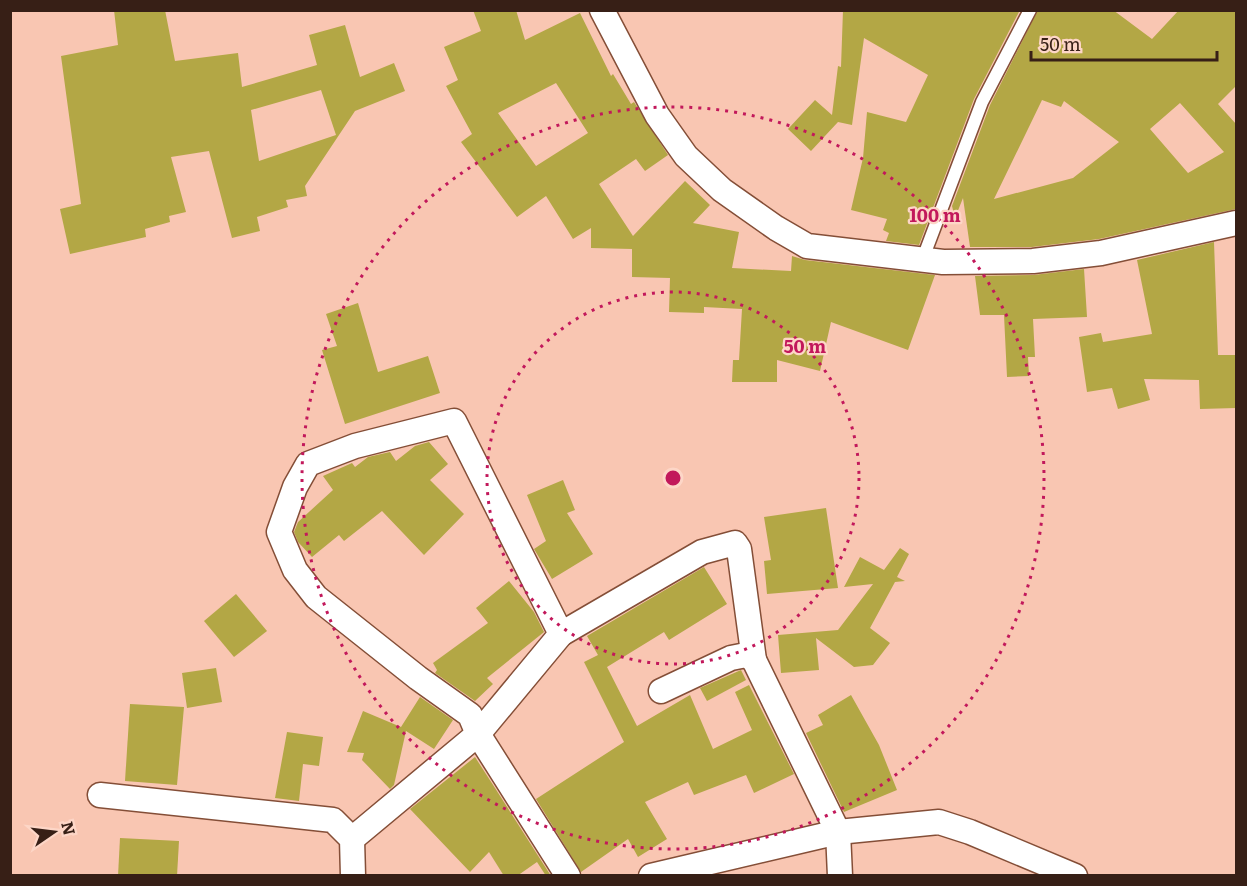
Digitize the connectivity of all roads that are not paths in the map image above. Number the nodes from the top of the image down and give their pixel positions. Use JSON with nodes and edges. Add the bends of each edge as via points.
{"nodes":[{"id":1,"x":1030,"y":10,"type":"edge"},
{"id":2,"x":606,"y":12,"type":"edge"},
{"id":3,"x":1236,"y":223,"type":"edge"},
{"id":4,"x":923,"y":258,"type":"junction"},
{"id":5,"x":561,"y":634,"type":"junction"},
{"id":6,"x":754,"y":660,"type":"junction"},
{"id":7,"x":661,"y":691,"type":"dead end"},
{"id":8,"x":478,"y":734,"type":"junction"},
{"id":9,"x":99,"y":795,"type":"dead end"},
{"id":10,"x":838,"y":832,"type":"junction"},
{"id":11,"x":352,"y":839,"type":"junction"},
{"id":12,"x":1062,"y":874,"type":"edge"},
{"id":13,"x":353,"y":876,"type":"edge"},
{"id":14,"x":568,"y":876,"type":"edge"},
{"id":15,"x":651,"y":876,"type":"edge"},
{"id":16,"x":840,"y":876,"type":"edge"}],
"edges":[{"from":1,"to":4,"type":"lane","via":[[982,102]]},
{"from":2,"to":4,"type":"street","via":[[657,115],[686,156],[722,190],[807,246]]},
{"from":3,"to":4,"type":"street","via":[[1101,253],[1033,261],[943,262]]},
{"from":5,"to":6,"type":"street","via":[[702,552],[735,543],[740,549]]},
{"from":5,"to":8,"type":"street"},
{"from":5,"to":8,"type":"street","via":[[454,421],[355,446],[308,464],[279,532],[295,570],[316,597],[470,715]]},
{"from":6,"to":7,"type":"street","via":[[746,655],[731,658]]},
{"from":6,"to":10,"type":"street"},
{"from":8,"to":11,"type":"street"},
{"from":8,"to":14,"type":"street"},
{"from":9,"to":11,"type":"street","via":[[333,820]]},
{"from":10,"to":12,"type":"street","via":[[939,822]]},
{"from":10,"to":15,"type":"street"},
{"from":10,"to":16,"type":"street"},
{"from":11,"to":13,"type":"street"}]}
